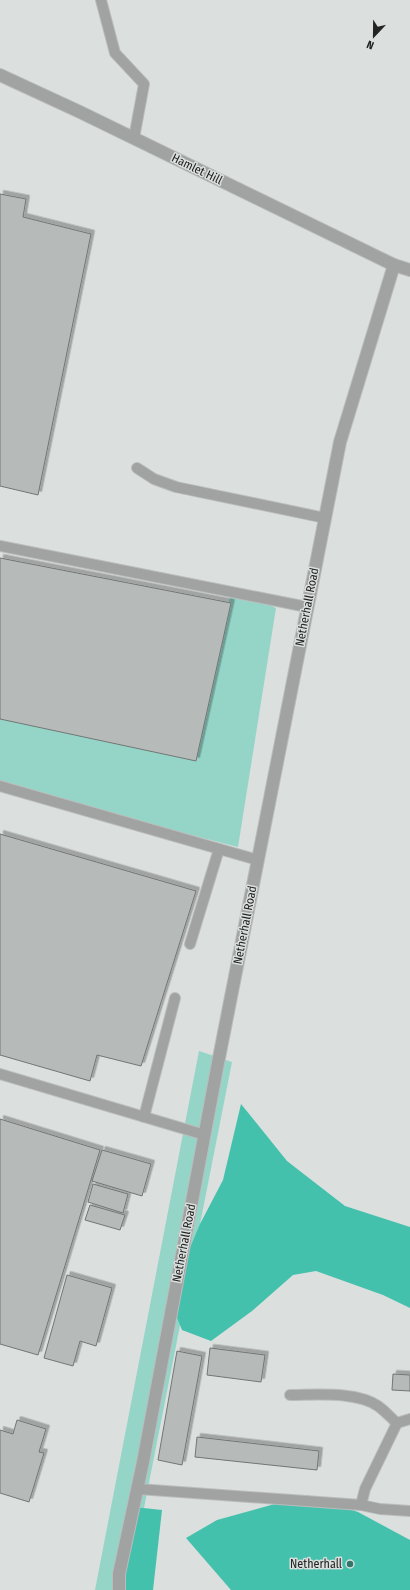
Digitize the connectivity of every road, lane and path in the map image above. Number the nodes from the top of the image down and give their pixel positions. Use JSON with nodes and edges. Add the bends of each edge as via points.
{"nodes":[{"id":1,"x":100,"y":0,"type":"edge"},
{"id":2,"x":0,"y":75,"type":"edge"},
{"id":3,"x":134,"y":138,"type":"junction"},
{"id":4,"x":394,"y":265,"type":"junction"},
{"id":5,"x":410,"y":270,"type":"edge"},
{"id":6,"x":137,"y":468,"type":"dead end"},
{"id":7,"x":324,"y":518,"type":"junction"},
{"id":8,"x":0,"y":546,"type":"edge"},
{"id":9,"x":307,"y":607,"type":"junction"},
{"id":10,"x":0,"y":786,"type":"edge"},
{"id":11,"x":219,"y":849,"type":"junction"},
{"id":12,"x":258,"y":860,"type":"junction"},
{"id":13,"x":190,"y":944,"type":"dead end"},
{"id":14,"x":175,"y":998,"type":"dead end"},
{"id":15,"x":0,"y":1074,"type":"edge"},
{"id":16,"x":144,"y":1118,"type":"junction"},
{"id":17,"x":205,"y":1135,"type":"junction"},
{"id":18,"x":290,"y":1395,"type":"dead end"},
{"id":19,"x":410,"y":1420,"type":"edge"},
{"id":20,"x":397,"y":1423,"type":"junction"},
{"id":21,"x":138,"y":1489,"type":"junction"},
{"id":22,"x":361,"y":1505,"type":"junction"},
{"id":23,"x":410,"y":1511,"type":"edge"},
{"id":24,"x":119,"y":1590,"type":"edge"}],
"edges":[{"from":1,"to":3,"type":"lane","via":[[115,53],[144,84]]},
{"from":2,"to":3,"type":"street","name":"Hamlet Hill"},
{"from":3,"to":4,"type":"street","name":"Hamlet Hill"},
{"from":4,"to":5,"type":"street","name":"Hamlet Hill"},
{"from":4,"to":7,"type":"street","name":"Netherhall Road","via":[[340,442]]},
{"from":6,"to":7,"type":"lane","via":[[154,479],[176,487]]},
{"from":7,"to":9,"type":"street","name":"Netherhall Road"},
{"from":8,"to":9,"type":"lane"},
{"from":9,"to":12,"type":"street","name":"Netherhall Road"},
{"from":10,"to":11,"type":"lane"},
{"from":11,"to":12,"type":"lane"},
{"from":11,"to":13,"type":"lane"},
{"from":12,"to":17,"type":"street","name":"Netherhall Road"},
{"from":14,"to":16,"type":"lane"},
{"from":15,"to":16,"type":"lane"},
{"from":16,"to":17,"type":"lane"},
{"from":17,"to":21,"type":"street","name":"Netherhall Road"},
{"from":18,"to":20,"type":"lane","via":[[342,1395],[365,1400],[378,1406]]},
{"from":19,"to":20,"type":"lane"},
{"from":20,"to":22,"type":"lane","via":[[365,1489]]},
{"from":21,"to":22,"type":"lane"},
{"from":21,"to":24,"type":"street","name":"Netherhall Road","via":[[119,1574]]},
{"from":22,"to":23,"type":"lane"}]}
